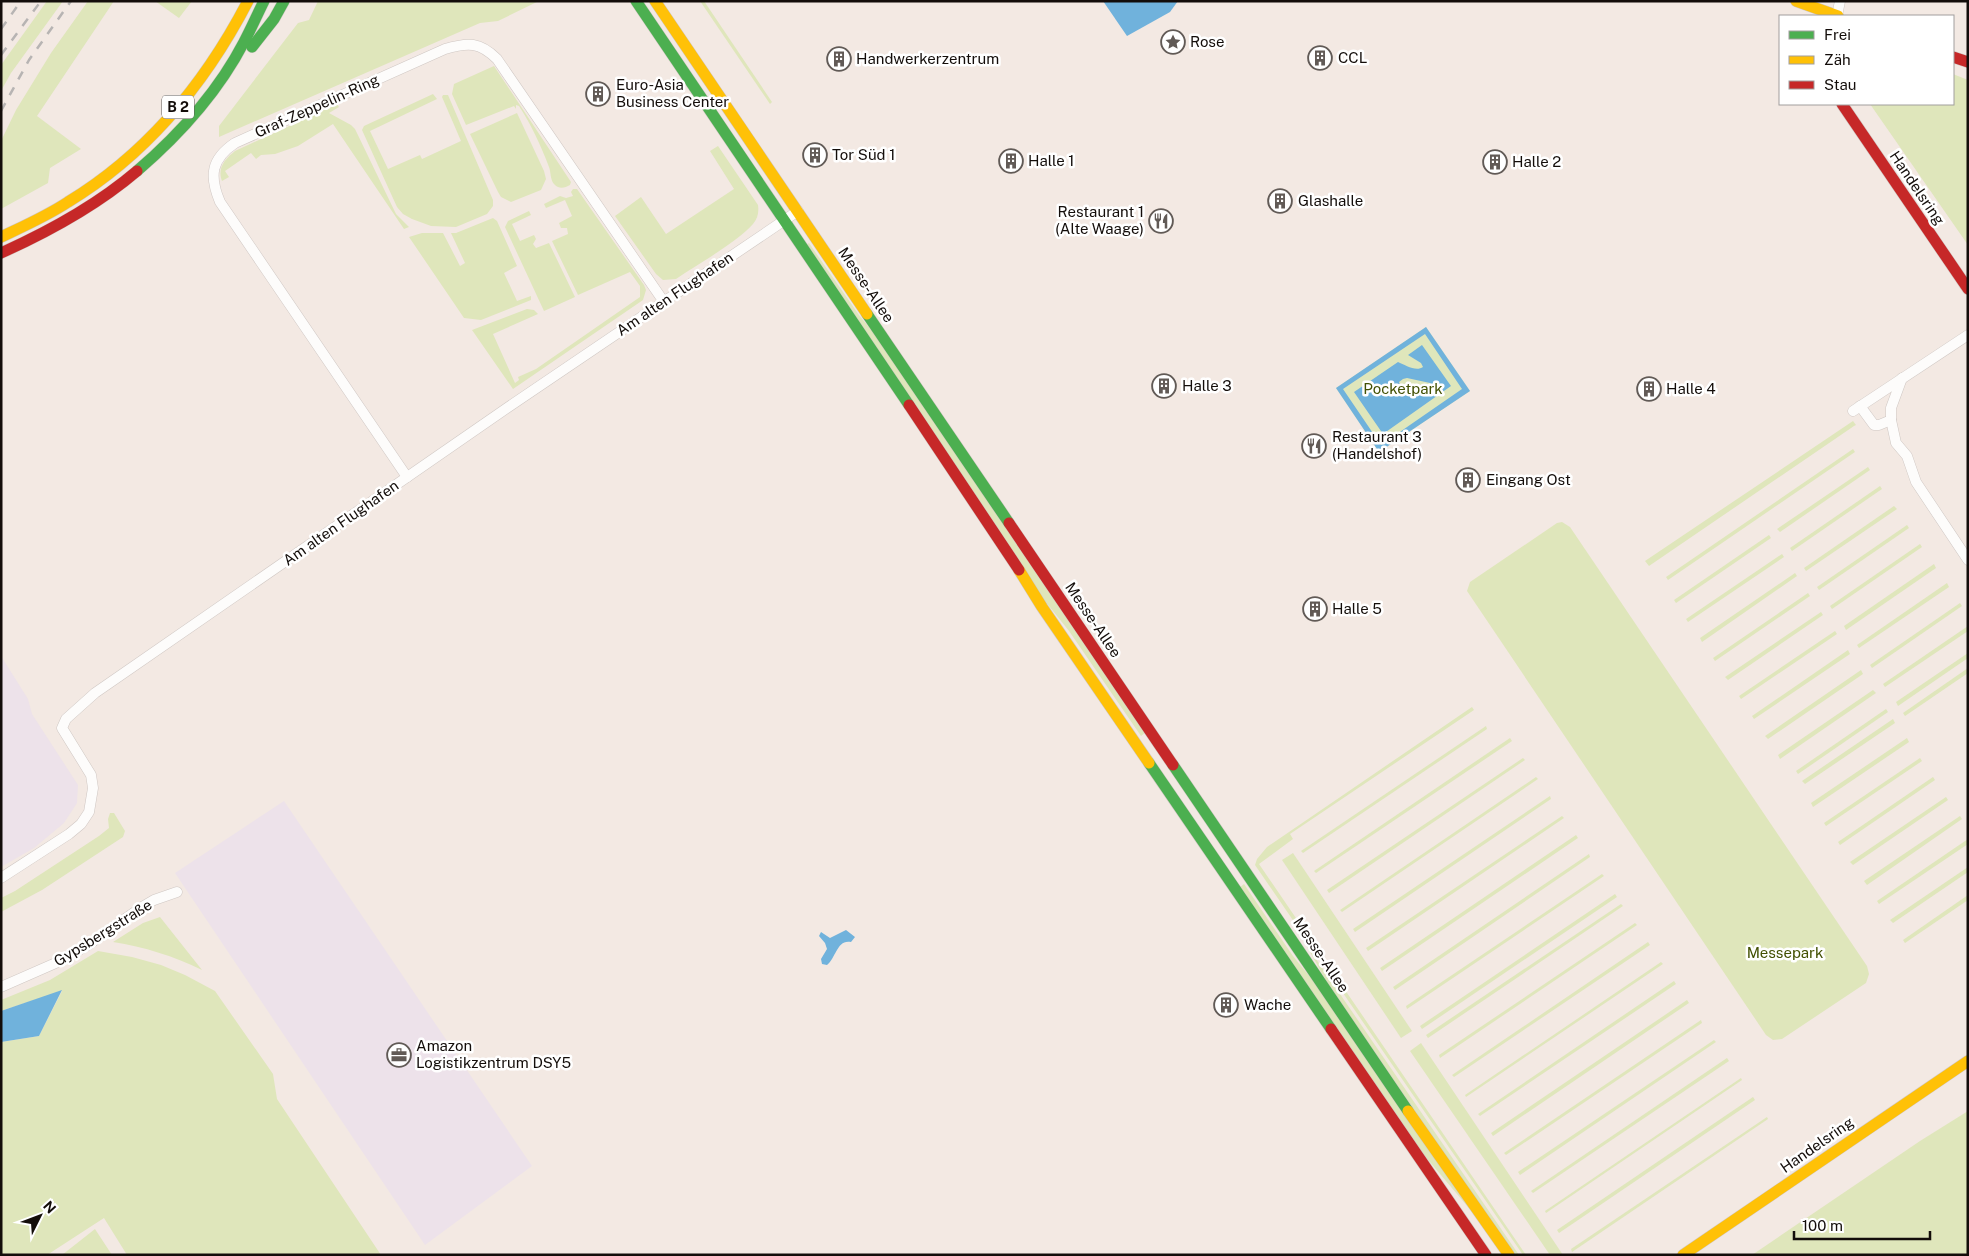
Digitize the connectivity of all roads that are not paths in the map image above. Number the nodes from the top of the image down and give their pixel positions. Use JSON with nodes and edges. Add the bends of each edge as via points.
{"nodes":[{"id":1,"x":241,"y":1,"type":"edge"},
{"id":2,"x":248,"y":1,"type":"edge"},
{"id":3,"x":264,"y":1,"type":"edge"},
{"id":4,"x":284,"y":1,"type":"edge"},
{"id":5,"x":636,"y":1,"type":"edge"},
{"id":6,"x":655,"y":1,"type":"edge"},
{"id":7,"x":1796,"y":1,"type":"edge"},
{"id":8,"x":1840,"y":1,"type":"edge"},
{"id":9,"x":1835,"y":15,"type":"edge"},
{"id":10,"x":1838,"y":15,"type":"edge"},
{"id":11,"x":235,"y":24,"type":"junction"},
{"id":12,"x":1954,"y":57,"type":"edge"},
{"id":13,"x":1968,"y":62,"type":"edge"},
{"id":14,"x":225,"y":75,"type":"junction"},
{"id":15,"x":1843,"y":105,"type":"edge"},
{"id":16,"x":798,"y":211,"type":"junction"},
{"id":17,"x":784,"y":220,"type":"junction"},
{"id":18,"x":1,"y":237,"type":"edge"},
{"id":19,"x":1,"y":253,"type":"edge"},
{"id":20,"x":1968,"y":289,"type":"edge"},
{"id":21,"x":664,"y":302,"type":"junction"},
{"id":22,"x":1968,"y":335,"type":"edge"},
{"id":23,"x":1902,"y":378,"type":"junction"},
{"id":24,"x":1891,"y":420,"type":"junction"},
{"id":25,"x":406,"y":477,"type":"junction"},
{"id":26,"x":1968,"y":560,"type":"edge"},
{"id":27,"x":1,"y":878,"type":"edge"},
{"id":28,"x":177,"y":892,"type":"dead end"},
{"id":29,"x":1,"y":987,"type":"edge"},
{"id":30,"x":1968,"y":1061,"type":"edge"},
{"id":31,"x":1486,"y":1255,"type":"edge"},
{"id":32,"x":1508,"y":1255,"type":"edge"},
{"id":33,"x":1683,"y":1255,"type":"edge"}],
"edges":[{"from":1,"to":11,"type":"main road"},
{"from":2,"to":11,"type":"main road","number":"B 2"},
{"from":3,"to":14,"type":"main road","number":"B 2"},
{"from":4,"to":14,"type":"main road","via":[[242,61]]},
{"from":5,"to":17,"type":"main road"},
{"from":6,"to":16,"type":"main road","name":"Messe-Allee"},
{"from":7,"to":9,"type":"main road"},
{"from":8,"to":10,"type":"street"},
{"from":11,"to":18,"type":"main road","number":"B 2","via":[[194,89],[129,159],[73,200]]},
{"from":12,"to":13,"type":"main road"},
{"from":14,"to":19,"type":"main road","number":"B 2","via":[[176,134],[140,169],[89,207],[40,236]]},
{"from":15,"to":20,"type":"main road","name":"Handelsring"},
{"from":16,"to":17,"type":"street","name":"Am alten Flughafen"},
{"from":16,"to":32,"type":"main road","name":"Messe-Allee"},
{"from":17,"to":21,"type":"street","name":"Am alten Flughafen"},
{"from":17,"to":31,"type":"main road","via":[[1247,908],[1271,938]]},
{"from":21,"to":25,"type":"street","name":"Am alten Flughafen"},
{"from":21,"to":25,"type":"street","name":"Graf-Zeppelin-Ring","via":[[497,59],[482,48],[463,44],[446,49],[234,143],[215,165],[214,189],[220,202]]},
{"from":22,"to":23,"type":"street"},
{"from":23,"to":24,"type":"street","via":[[1891,408]]},
{"from":23,"to":24,"type":"street","via":[[1857,408],[1874,425]]},
{"from":24,"to":26,"type":"street","via":[[1896,443],[1912,454],[1916,482]]},
{"from":25,"to":27,"type":"street","name":"Am alten Flughafen","via":[[95,693],[66,718],[62,728],[64,733],[91,775],[93,788],[89,812],[69,834]]},
{"from":28,"to":29,"type":"street","name":"Gypsbergstraße","via":[[142,907],[58,962]]},
{"from":30,"to":33,"type":"main road","name":"Handelsring"}]}
